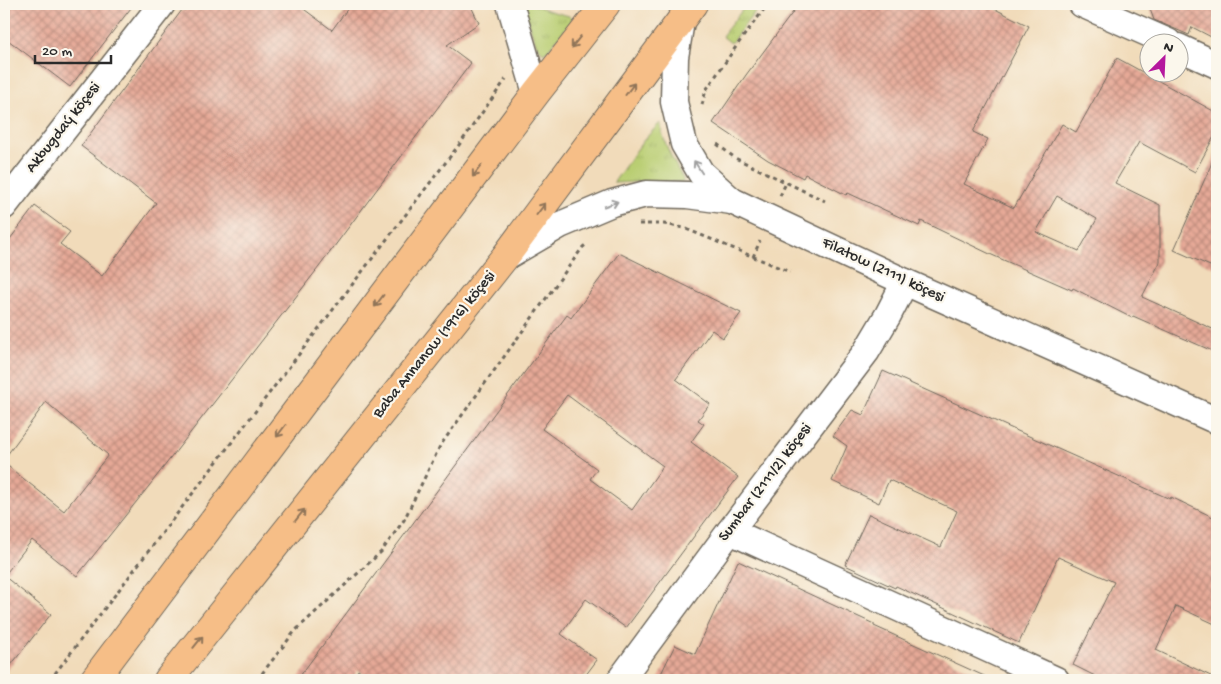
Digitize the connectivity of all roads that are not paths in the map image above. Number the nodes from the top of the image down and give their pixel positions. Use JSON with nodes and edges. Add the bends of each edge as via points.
{"nodes":[{"id":1,"x":162,"y":4,"type":"edge"},
{"id":2,"x":510,"y":4,"type":"edge"},
{"id":3,"x":606,"y":4,"type":"edge"},
{"id":4,"x":1082,"y":4,"type":"edge"},
{"id":5,"x":687,"y":12,"type":"edge"},
{"id":6,"x":1145,"y":32,"type":"edge"},
{"id":7,"x":1188,"y":52,"type":"edge"},
{"id":8,"x":1217,"y":65,"type":"edge"},
{"id":9,"x":536,"y":93,"type":"junction"},
{"id":10,"x":732,"y":201,"type":"junction"},
{"id":11,"x":4,"y":206,"type":"edge"},
{"id":12,"x":505,"y":257,"type":"junction"},
{"id":13,"x":905,"y":282,"type":"junction"},
{"id":14,"x":1217,"y":421,"type":"edge"},
{"id":15,"x":730,"y":531,"type":"junction"},
{"id":16,"x":94,"y":680,"type":"edge"},
{"id":17,"x":168,"y":680,"type":"edge"},
{"id":18,"x":620,"y":680,"type":"edge"},
{"id":19,"x":1056,"y":680,"type":"edge"}],
"edges":[{"from":1,"to":11,"type":"street","name":"Akbugdaý köçesi"},
{"from":2,"to":9,"type":"street"},
{"from":3,"to":9,"type":"main road","one_way":true},
{"from":4,"to":6,"type":"street"},
{"from":10,"to":5,"type":"street","name":"Filatow (2111) köçesi","one_way":true,"via":[[701,173],[684,144],[674,102],[675,57]]},
{"from":12,"to":5,"type":"main road","name":"Baba Annanow (1916) köçesi","one_way":true},
{"from":7,"to":8,"type":"street"},
{"from":9,"to":16,"type":"main road","one_way":true},
{"from":12,"to":10,"type":"street","one_way":true,"via":[[560,225],[612,203],[646,194]]},
{"from":10,"to":13,"type":"street","name":"Filatow (2111) köçesi"},
{"from":17,"to":12,"type":"main road","name":"Baba Annanow (1916) köçesi","one_way":true},
{"from":13,"to":14,"type":"street","name":"Filatow (2111) köçesi"},
{"from":13,"to":15,"type":"street","name":"Sumbar (2111/2) köçesi","via":[[866,352]]},
{"from":15,"to":18,"type":"street","name":"Sumbar (2111/2) köçesi"},
{"from":15,"to":19,"type":"street"}]}
